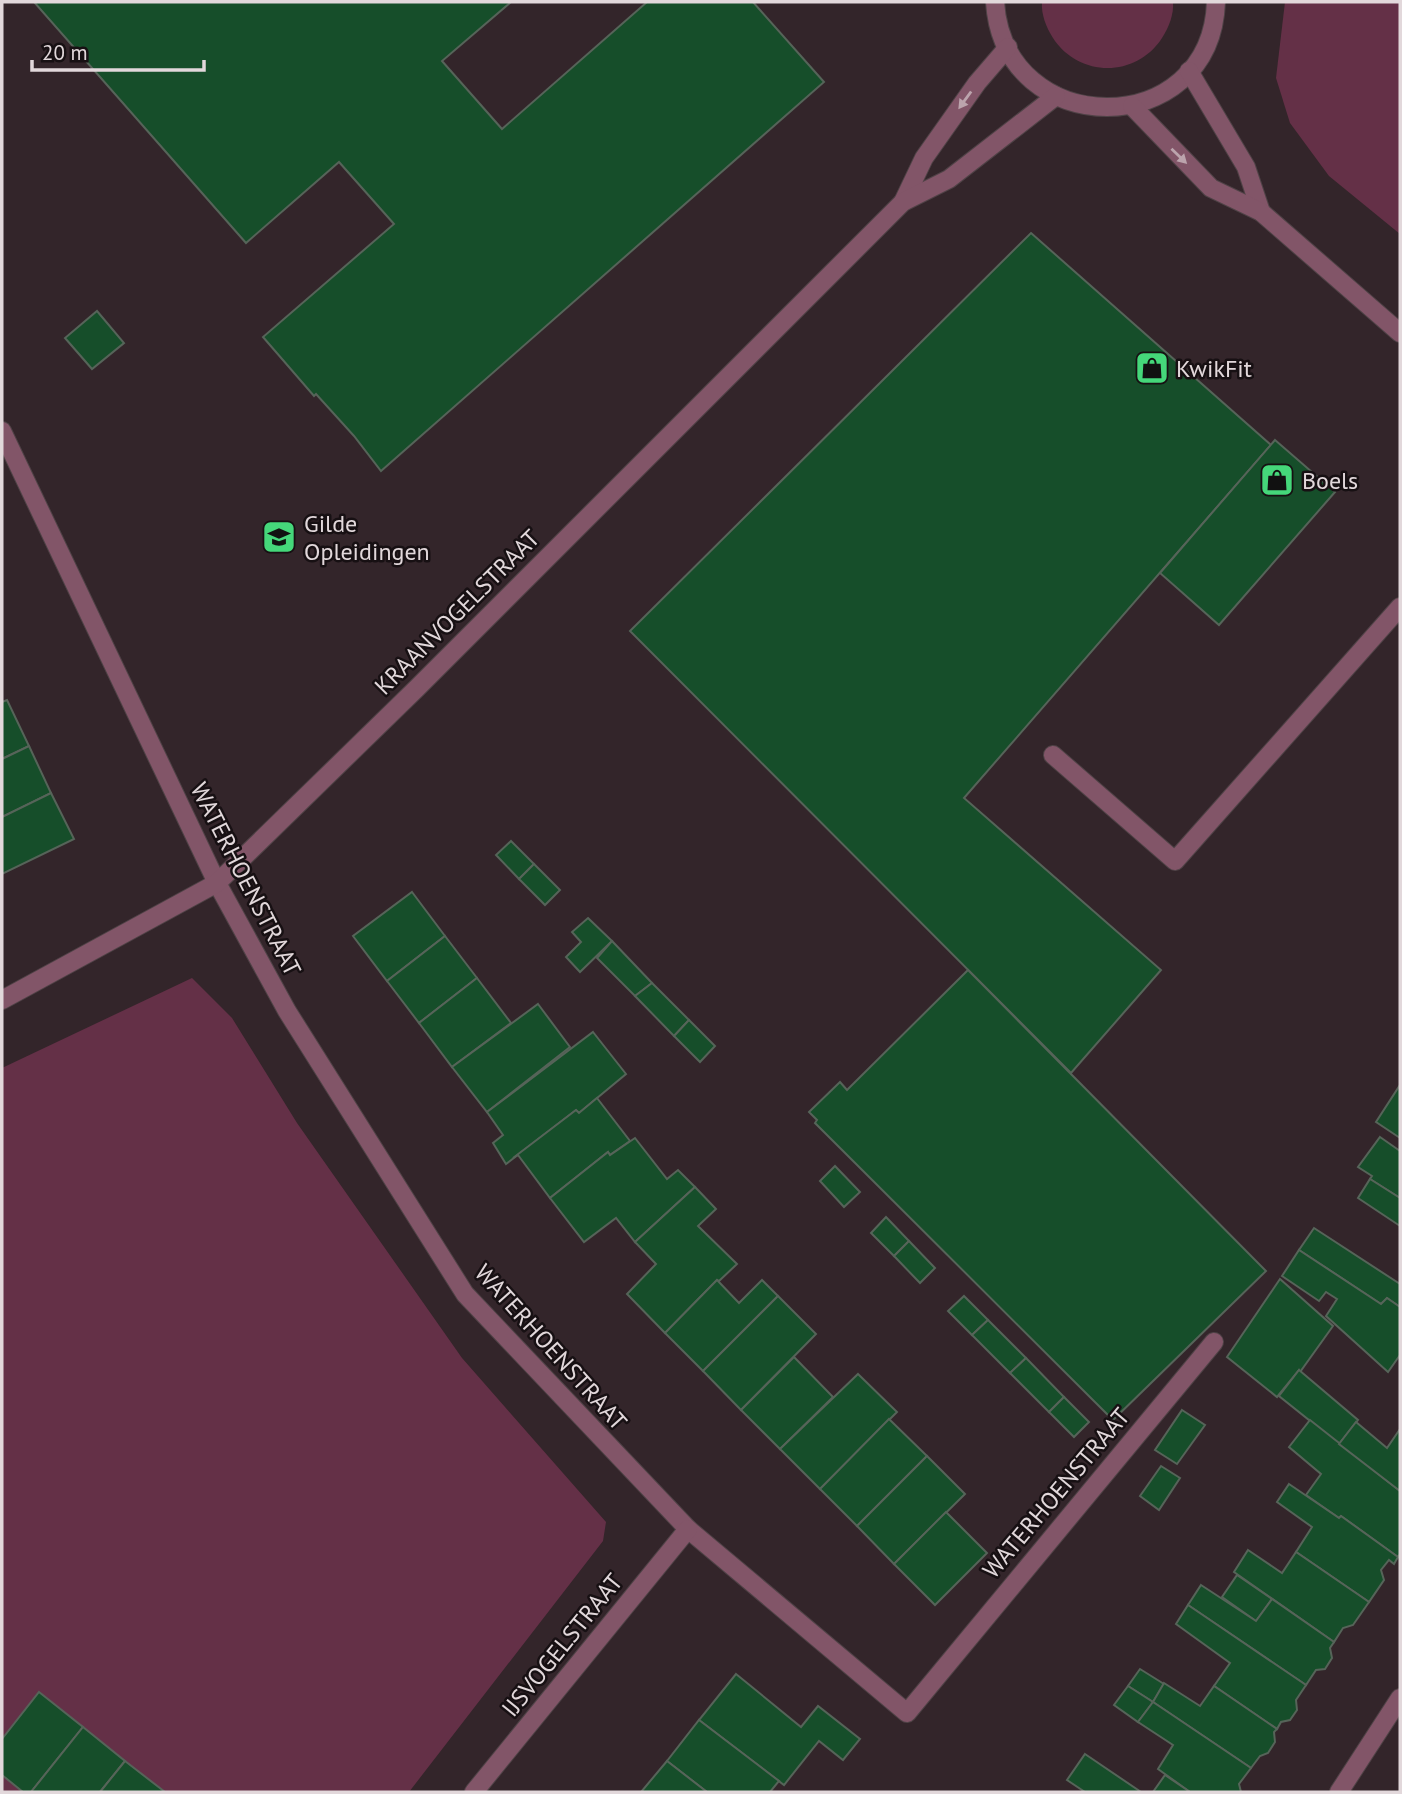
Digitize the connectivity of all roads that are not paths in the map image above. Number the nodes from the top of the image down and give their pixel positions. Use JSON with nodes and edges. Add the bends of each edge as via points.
{"nodes":[{"id":1,"x":995,"y":2,"type":"edge"},
{"id":2,"x":1216,"y":2,"type":"edge"},
{"id":3,"x":1008,"y":47,"type":"junction"},
{"id":4,"x":1189,"y":71,"type":"junction"},
{"id":5,"x":1056,"y":96,"type":"junction"},
{"id":6,"x":1132,"y":106,"type":"junction"},
{"id":7,"x":903,"y":202,"type":"junction"},
{"id":8,"x":1261,"y":212,"type":"junction"},
{"id":9,"x":1400,"y":333,"type":"edge"},
{"id":10,"x":2,"y":431,"type":"edge"},
{"id":11,"x":1400,"y":607,"type":"edge"},
{"id":12,"x":1053,"y":755,"type":"dead end"},
{"id":13,"x":217,"y":883,"type":"junction"},
{"id":14,"x":2,"y":1000,"type":"edge"},
{"id":15,"x":1214,"y":1342,"type":"dead end"},
{"id":16,"x":688,"y":1529,"type":"junction"},
{"id":17,"x":1400,"y":1698,"type":"edge"},
{"id":18,"x":474,"y":1792,"type":"edge"},
{"id":19,"x":1339,"y":1792,"type":"edge"}],
"edges":[{"from":1,"to":3,"type":"street"},
{"from":2,"to":4,"type":"street","via":[[1209,42]]},
{"from":3,"to":5,"type":"street","via":[[1027,76]]},
{"from":3,"to":7,"type":"street","name":"KRAANVOGELSTRAAT","one_way":true,"via":[[924,158]]},
{"from":4,"to":6,"type":"street","via":[[1167,91]]},
{"from":4,"to":8,"type":"street","via":[[1246,167]]},
{"from":5,"to":6,"type":"street","via":[[1096,108]]},
{"from":5,"to":7,"type":"street","name":"KRAANVOGELSTRAAT","via":[[949,179]]},
{"from":6,"to":8,"type":"street","one_way":true,"via":[[1211,188]]},
{"from":7,"to":13,"type":"street","name":"KRAANVOGELSTRAAT"},
{"from":8,"to":9,"type":"street"},
{"from":10,"to":13,"type":"street","name":"WATERHOENSTRAAT"},
{"from":11,"to":12,"type":"street","via":[[1175,861]]},
{"from":13,"to":14,"type":"street","name":"KRAANVOGELSTRAAT"},
{"from":13,"to":16,"type":"street","name":"WATERHOENSTRAAT","via":[[287,1011],[465,1294]]},
{"from":15,"to":16,"type":"street","name":"WATERHOENSTRAAT","via":[[907,1713]]},
{"from":16,"to":18,"type":"street","name":"IJSVOGELSTRAAT"},
{"from":17,"to":19,"type":"street"}]}
